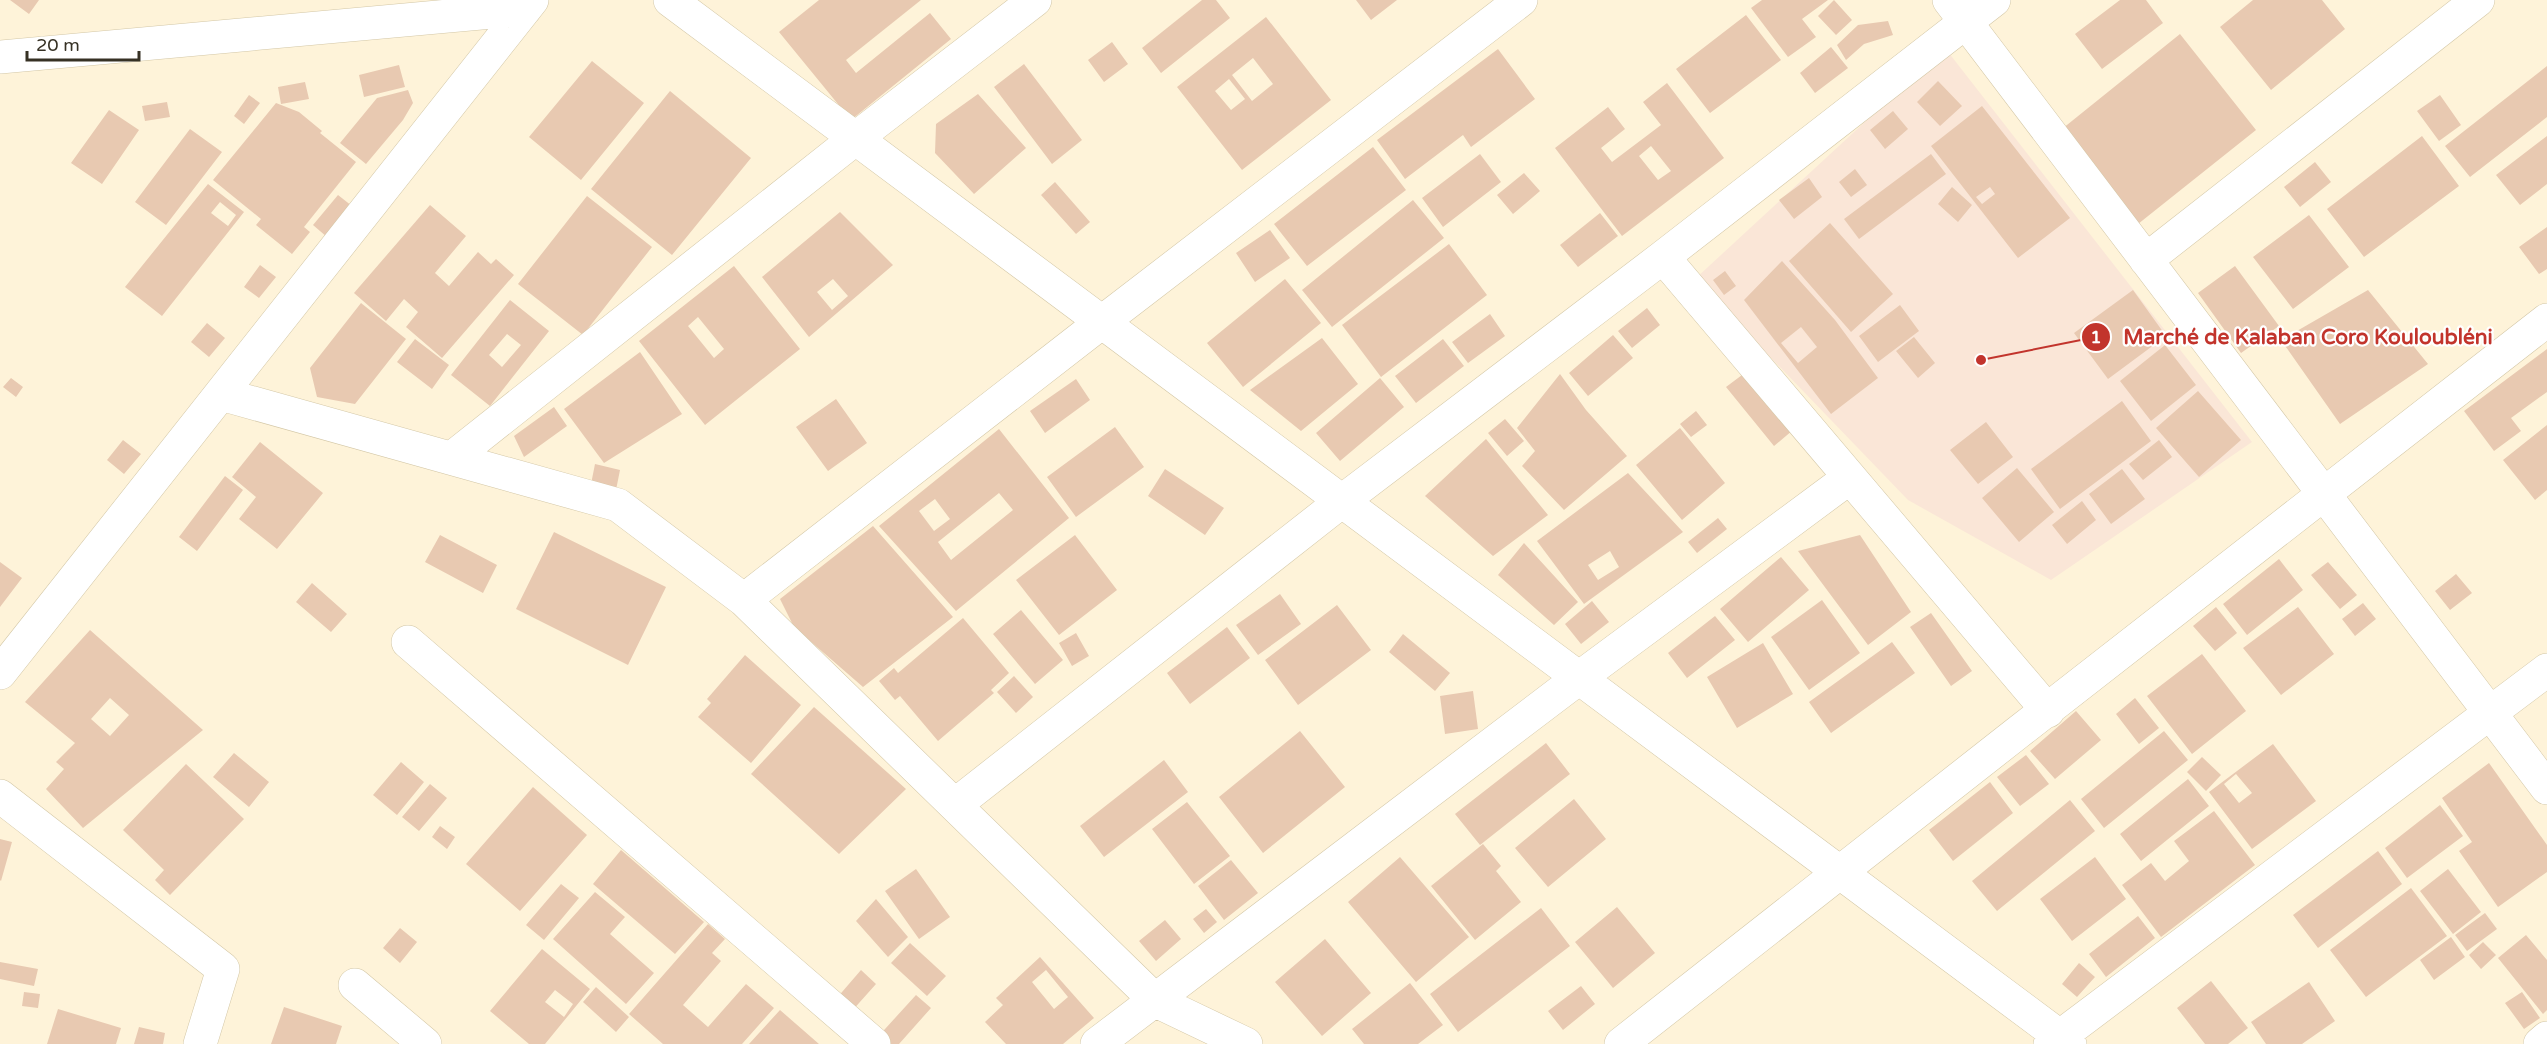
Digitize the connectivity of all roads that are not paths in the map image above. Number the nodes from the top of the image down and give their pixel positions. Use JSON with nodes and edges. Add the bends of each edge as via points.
{"nodes":[{"id":1,"x":670,"y":0,"type":"edge"},
{"id":2,"x":1035,"y":0,"type":"edge"},
{"id":3,"x":1521,"y":0,"type":"edge"},
{"id":4,"x":1994,"y":0,"type":"edge"},
{"id":5,"x":2478,"y":0,"type":"edge"},
{"id":6,"x":529,"y":4,"type":"edge"},
{"id":7,"x":1957,"y":11,"type":"edge"},
{"id":8,"x":0,"y":57,"type":"edge"},
{"id":9,"x":856,"y":138,"type":"junction"},
{"id":10,"x":1663,"y":257,"type":"junction"},
{"id":11,"x":2146,"y":260,"type":"junction"},
{"id":12,"x":2547,"y":320,"type":"edge"},
{"id":13,"x":1102,"y":321,"type":"junction"},
{"id":14,"x":220,"y":394,"type":"junction"},
{"id":15,"x":452,"y":458,"type":"junction"},
{"id":16,"x":1849,"y":478,"type":"junction"},
{"id":17,"x":2324,"y":495,"type":"junction"},
{"id":18,"x":1342,"y":501,"type":"junction"},
{"id":19,"x":744,"y":600,"type":"junction"},
{"id":20,"x":408,"y":642,"type":"dead end"},
{"id":21,"x":2547,"y":670,"type":"edge"},
{"id":22,"x":0,"y":673,"type":"edge"},
{"id":23,"x":1579,"y":678,"type":"junction"},
{"id":24,"x":2048,"y":711,"type":"junction"},
{"id":25,"x":2490,"y":713,"type":"junction"},
{"id":26,"x":2547,"y":788,"type":"edge"},
{"id":27,"x":0,"y":796,"type":"edge"},
{"id":28,"x":955,"y":806,"type":"junction"},
{"id":29,"x":1839,"y":872,"type":"junction"},
{"id":30,"x":355,"y":985,"type":"dead end"},
{"id":31,"x":1156,"y":1000,"type":"junction"},
{"id":32,"x":2547,"y":1038,"type":"edge"},
{"id":33,"x":2060,"y":1041,"type":"edge"},
{"id":34,"x":200,"y":1044,"type":"edge"},
{"id":35,"x":425,"y":1044,"type":"edge"},
{"id":36,"x":874,"y":1044,"type":"edge"},
{"id":37,"x":1097,"y":1044,"type":"edge"},
{"id":38,"x":1246,"y":1044,"type":"edge"},
{"id":39,"x":1622,"y":1044,"type":"edge"},
{"id":40,"x":2540,"y":1044,"type":"edge"}],
"edges":[{"from":1,"to":9,"type":"street"},
{"from":2,"to":9,"type":"street"},
{"from":3,"to":13,"type":"street"},
{"from":4,"to":7,"type":"street"},
{"from":5,"to":11,"type":"street"},
{"from":6,"to":8,"type":"street"},
{"from":6,"to":14,"type":"street"},
{"from":7,"to":10,"type":"street"},
{"from":7,"to":11,"type":"street"},
{"from":9,"to":13,"type":"street"},
{"from":9,"to":15,"type":"street"},
{"from":10,"to":16,"type":"street"},
{"from":10,"to":18,"type":"street"},
{"from":11,"to":17,"type":"street"},
{"from":12,"to":17,"type":"street"},
{"from":13,"to":18,"type":"street"},
{"from":13,"to":19,"type":"street"},
{"from":14,"to":15,"type":"street"},
{"from":14,"to":22,"type":"street"},
{"from":15,"to":19,"type":"street","via":[[618,505]]},
{"from":16,"to":23,"type":"street"},
{"from":16,"to":24,"type":"street"},
{"from":17,"to":24,"type":"street"},
{"from":17,"to":25,"type":"street"},
{"from":18,"to":23,"type":"street"},
{"from":18,"to":28,"type":"street"},
{"from":19,"to":28,"type":"street"},
{"from":20,"to":36,"type":"street"},
{"from":21,"to":25,"type":"street"},
{"from":23,"to":29,"type":"street"},
{"from":23,"to":31,"type":"street"},
{"from":24,"to":29,"type":"street"},
{"from":25,"to":26,"type":"street"},
{"from":25,"to":33,"type":"street"},
{"from":27,"to":34,"type":"street","via":[[224,969]]},
{"from":28,"to":31,"type":"street"},
{"from":29,"to":33,"type":"street"},
{"from":29,"to":39,"type":"street"},
{"from":30,"to":35,"type":"street"},
{"from":31,"to":37,"type":"street"},
{"from":31,"to":38,"type":"street"},
{"from":32,"to":40,"type":"street"}]}
